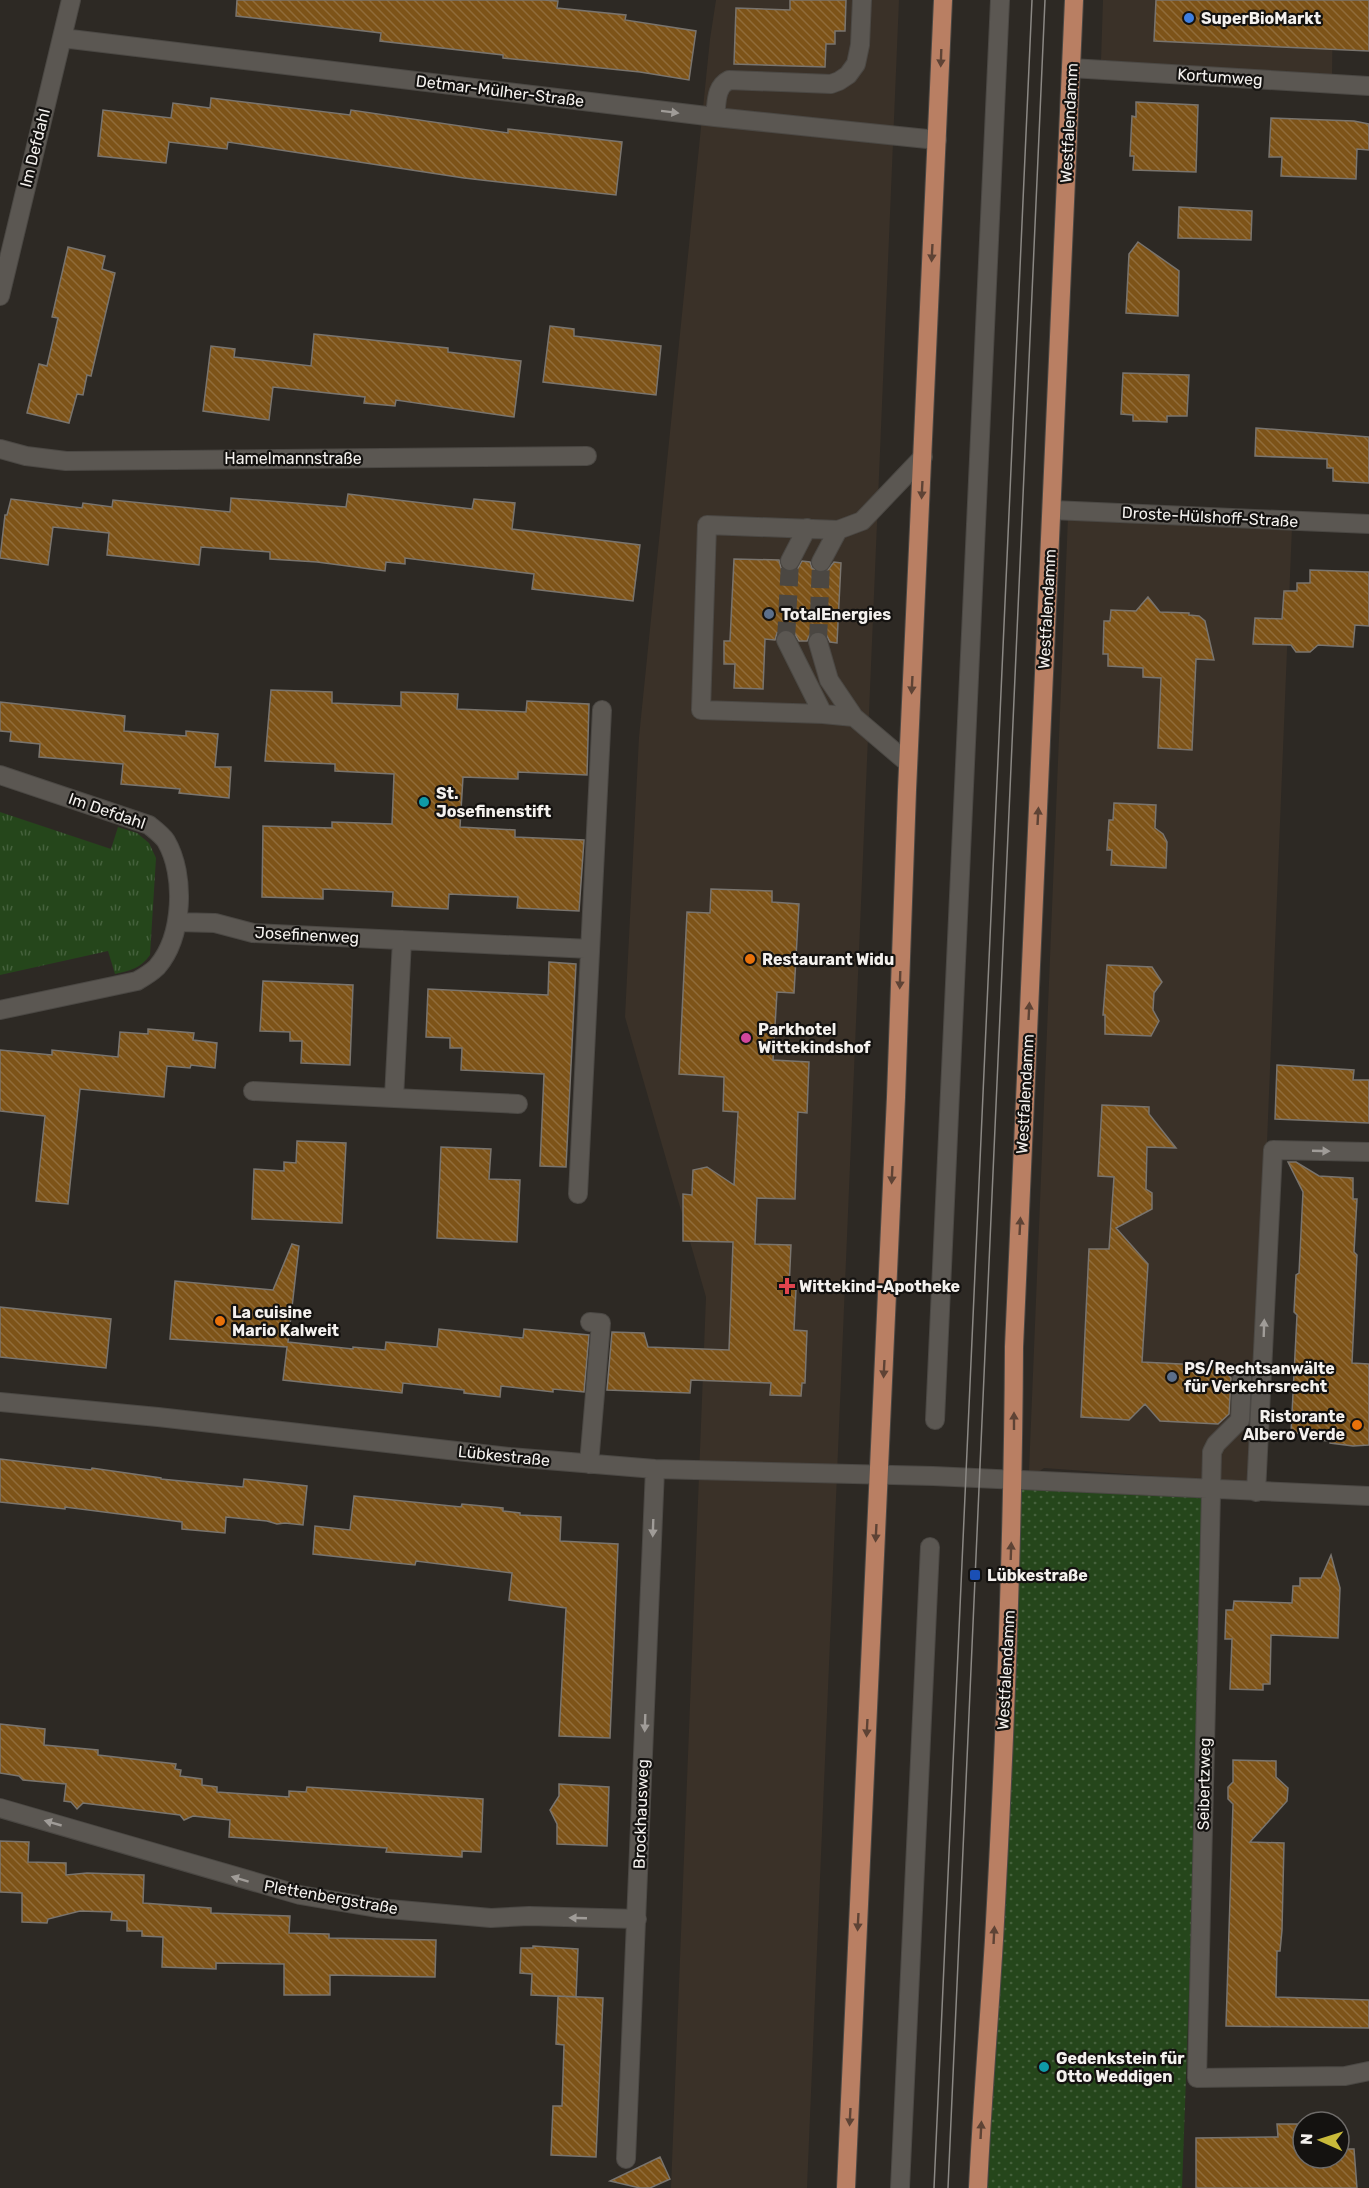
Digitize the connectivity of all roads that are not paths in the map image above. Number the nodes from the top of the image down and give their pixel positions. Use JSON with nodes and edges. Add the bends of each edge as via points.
{"nodes":[{"id":1,"x":71,"y":0,"type":"edge"},
{"id":2,"x":862,"y":0,"type":"edge"},
{"id":3,"x":944,"y":0,"type":"edge"},
{"id":4,"x":1000,"y":0,"type":"edge"},
{"id":5,"x":1074,"y":0,"type":"edge"},
{"id":6,"x":62,"y":38,"type":"junction"},
{"id":7,"x":1071,"y":68,"type":"junction"},
{"id":8,"x":1369,"y":86,"type":"edge"},
{"id":9,"x":715,"y":117,"type":"junction"},
{"id":10,"x":938,"y":140,"type":"junction"},
{"id":11,"x":0,"y":296,"type":"edge"},
{"id":12,"x":0,"y":449,"type":"edge"},
{"id":13,"x":587,"y":456,"type":"dead end"},
{"id":14,"x":923,"y":457,"type":"junction"},
{"id":15,"x":1052,"y":510,"type":"junction"},
{"id":16,"x":1369,"y":524,"type":"edge"},
{"id":17,"x":807,"y":528,"type":"junction"},
{"id":18,"x":838,"y":530,"type":"junction"},
{"id":19,"x":790,"y":561,"type":"tunnel mouth"},
{"id":20,"x":821,"y":562,"type":"tunnel mouth"},
{"id":21,"x":786,"y":640,"type":"tunnel mouth"},
{"id":22,"x":818,"y":642,"type":"tunnel mouth"},
{"id":23,"x":602,"y":710,"type":"dead end"},
{"id":24,"x":824,"y":714,"type":"junction"},
{"id":25,"x":854,"y":717,"type":"junction"},
{"id":26,"x":908,"y":763,"type":"junction"},
{"id":27,"x":0,"y":775,"type":"edge"},
{"id":28,"x":177,"y":922,"type":"junction"},
{"id":29,"x":402,"y":940,"type":"junction"},
{"id":30,"x":590,"y":949,"type":"junction"},
{"id":31,"x":0,"y":1010,"type":"edge"},
{"id":32,"x":253,"y":1091,"type":"dead end"},
{"id":33,"x":394,"y":1098,"type":"junction"},
{"id":34,"x":518,"y":1104,"type":"dead end"},
{"id":35,"x":1369,"y":1152,"type":"edge"},
{"id":36,"x":578,"y":1194,"type":"dead end"},
{"id":37,"x":590,"y":1322,"type":"dead end"},
{"id":38,"x":1242,"y":1379,"type":"dead end"},
{"id":39,"x":0,"y":1402,"type":"edge"},
{"id":40,"x":935,"y":1420,"type":"dead end"},
{"id":41,"x":590,"y":1464,"type":"junction"},
{"id":42,"x":655,"y":1469,"type":"junction"},
{"id":43,"x":878,"y":1474,"type":"junction"},
{"id":44,"x":1014,"y":1480,"type":"junction"},
{"id":45,"x":1211,"y":1489,"type":"junction"},
{"id":46,"x":1257,"y":1492,"type":"junction"},
{"id":47,"x":1369,"y":1496,"type":"edge"},
{"id":48,"x":930,"y":1547,"type":"dead end"},
{"id":49,"x":0,"y":1808,"type":"edge"},
{"id":50,"x":637,"y":1919,"type":"junction"},
{"id":51,"x":1369,"y":2071,"type":"edge"},
{"id":52,"x":627,"y":2159,"type":"dead end"},
{"id":53,"x":846,"y":2188,"type":"edge"},
{"id":54,"x":900,"y":2188,"type":"edge"},
{"id":55,"x":978,"y":2188,"type":"edge"}],
"edges":[{"from":1,"to":6,"type":"street","name":"Im Defdahl"},
{"from":2,"to":9,"type":"street","via":[[860,45],[856,64],[848,75],[831,84],[729,80],[718,90]]},
{"from":3,"to":10,"type":"main road","one_way":true},
{"from":4,"to":40,"type":"street"},
{"from":5,"to":7,"type":"main road","name":"Westfalendamm"},
{"from":6,"to":9,"type":"street","name":"Detmar-Mülher-Straße","one_way":true},
{"from":6,"to":11,"type":"street","name":"Im Defdahl"},
{"from":7,"to":8,"type":"street","name":"Kortumweg"},
{"from":7,"to":15,"type":"main road","name":"Westfalendamm"},
{"from":9,"to":10,"type":"street","name":"Detmar-Mülher-Straße"},
{"from":10,"to":14,"type":"main road","one_way":true},
{"from":12,"to":13,"type":"street","name":"Hamelmannstraße","via":[[66,461]]},
{"from":14,"to":18,"type":"street","via":[[862,521]]},
{"from":14,"to":26,"type":"main road","one_way":true},
{"from":15,"to":16,"type":"street","name":"Droste-Hülshoff-Straße"},
{"from":44,"to":15,"type":"main road","name":"Westfalendamm","one_way":true,"via":[[1014,1347]]},
{"from":17,"to":18,"type":"street"},
{"from":17,"to":19,"type":"street"},
{"from":17,"to":24,"type":"street","via":[[707,525],[701,710]]},
{"from":18,"to":20,"type":"street"},
{"from":21,"to":24,"type":"street"},
{"from":22,"to":25,"type":"street","via":[[829,680]]},
{"from":23,"to":30,"type":"street"},
{"from":24,"to":25,"type":"street"},
{"from":25,"to":26,"type":"street"},
{"from":26,"to":43,"type":"main road","one_way":true},
{"from":27,"to":28,"type":"street","name":"Im Defdahl","via":[[149,825],[165,839],[174,860]]},
{"from":28,"to":29,"type":"street","name":"Josefinenweg","via":[[215,923],[253,933]]},
{"from":28,"to":31,"type":"street","name":"Im Defdahl","via":[[169,947],[156,968],[137,981]]},
{"from":29,"to":30,"type":"street","name":"Josefinenweg"},
{"from":29,"to":33,"type":"street"},
{"from":30,"to":36,"type":"street"},
{"from":32,"to":33,"type":"street"},
{"from":33,"to":34,"type":"street"},
{"from":46,"to":35,"type":"street","one_way":true,"via":[[1273,1150]]},
{"from":37,"to":41,"type":"street","via":[[601,1323]]},
{"from":38,"to":45,"type":"street","name":"Seibertzweg","via":[[1240,1420],[1212,1452]]},
{"from":39,"to":41,"type":"street","name":"Lübkestraße"},
{"from":41,"to":42,"type":"street","name":"Lübkestraße"},
{"from":42,"to":43,"type":"street","name":"Lübkestraße"},
{"from":42,"to":50,"type":"street","name":"Brockhausweg","one_way":true},
{"from":43,"to":44,"type":"street","name":"Lübkestraße"},
{"from":43,"to":53,"type":"main road","one_way":true},
{"from":44,"to":45,"type":"street","name":"Lübkestraße"},
{"from":55,"to":44,"type":"main road","name":"Westfalendamm","one_way":true},
{"from":45,"to":46,"type":"street","name":"Lübkestraße"},
{"from":45,"to":51,"type":"street","name":"Seibertzweg","via":[[1197,2078],[1345,2076]]},
{"from":46,"to":47,"type":"street","name":"Lübkestraße"},
{"from":48,"to":54,"type":"street"},
{"from":50,"to":49,"type":"street","name":"Plettenbergstraße","one_way":true,"via":[[491,1918],[377,1908],[300,1895]]},
{"from":50,"to":52,"type":"street","name":"Brockhausweg"}]}
